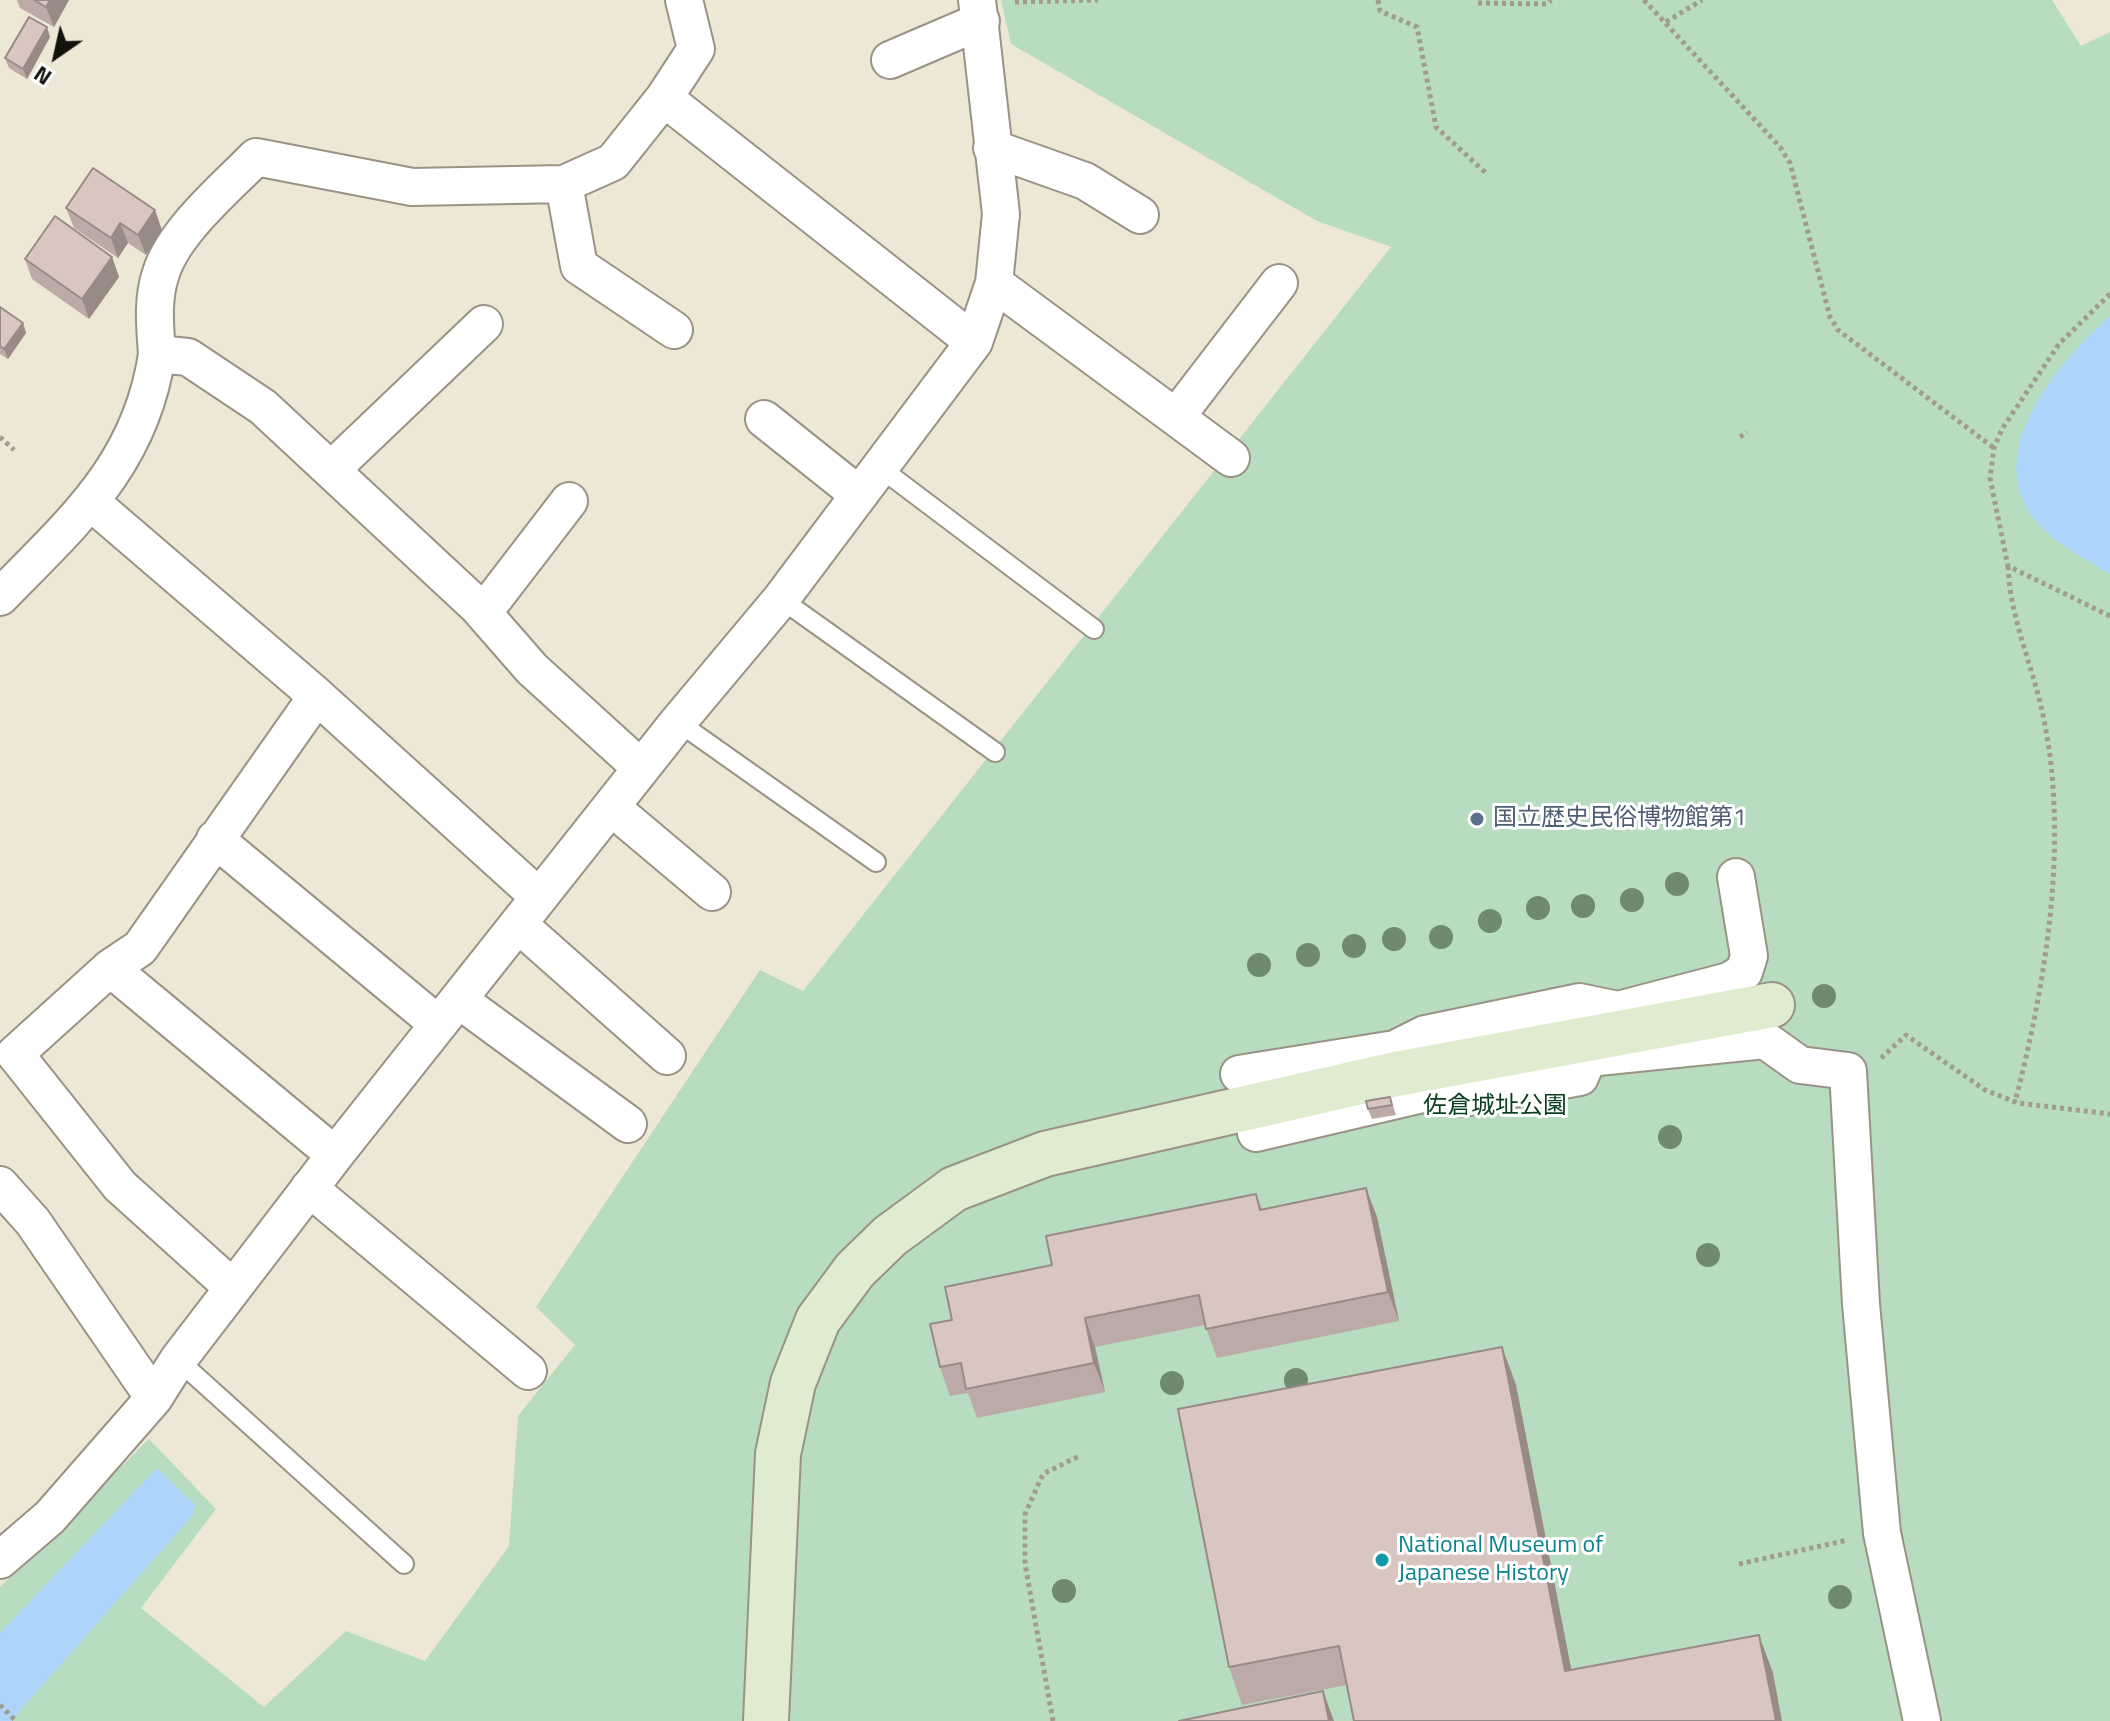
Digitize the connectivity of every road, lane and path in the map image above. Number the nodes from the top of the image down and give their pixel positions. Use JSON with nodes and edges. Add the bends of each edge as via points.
{"nodes":[{"id":1,"x":684,"y":0,"type":"edge"},
{"id":2,"x":1098,"y":0,"type":"edge"},
{"id":3,"x":1378,"y":0,"type":"edge"},
{"id":4,"x":1551,"y":0,"type":"edge"},
{"id":5,"x":1644,"y":0,"type":"edge"},
{"id":6,"x":1702,"y":0,"type":"edge"},
{"id":7,"x":1478,"y":3,"type":"dead end"},
{"id":8,"x":979,"y":8,"type":"edge"},
{"id":9,"x":1666,"y":22,"type":"junction"},
{"id":10,"x":890,"y":60,"type":"dead end"},
{"id":11,"x":664,"y":98,"type":"junction"},
{"id":12,"x":992,"y":148,"type":"junction"},
{"id":13,"x":1488,"y":175,"type":"dead end"},
{"id":14,"x":564,"y":184,"type":"junction"},
{"id":15,"x":1140,"y":215,"type":"dead end"},
{"id":16,"x":994,"y":283,"type":"junction"},
{"id":17,"x":1279,"y":283,"type":"dead end"},
{"id":18,"x":2110,"y":294,"type":"edge"},
{"id":19,"x":484,"y":324,"type":"dead end"},
{"id":20,"x":674,"y":330,"type":"dead end"},
{"id":21,"x":974,"y":342,"type":"junction"},
{"id":22,"x":157,"y":354,"type":"junction"},
{"id":23,"x":1176,"y":417,"type":"junction"},
{"id":24,"x":764,"y":419,"type":"dead end"},
{"id":25,"x":1747,"y":432,"type":"dead end"},
{"id":26,"x":0,"y":437,"type":"edge"},
{"id":27,"x":1740,"y":437,"type":"dead end"},
{"id":28,"x":1994,"y":448,"type":"junction"},
{"id":29,"x":14,"y":450,"type":"dead end"},
{"id":30,"x":1231,"y":458,"type":"dead end"},
{"id":31,"x":332,"y":469,"type":"junction"},
{"id":32,"x":868,"y":480,"type":"junction"},
{"id":33,"x":569,"y":501,"type":"dead end"},
{"id":34,"x":92,"y":503,"type":"junction"},
{"id":35,"x":2008,"y":566,"type":"junction"},
{"id":36,"x":0,"y":597,"type":"edge"},
{"id":37,"x":781,"y":599,"type":"junction"},
{"id":38,"x":483,"y":613,"type":"junction"},
{"id":39,"x":2110,"y":616,"type":"edge"},
{"id":40,"x":1094,"y":629,"type":"dead end"},
{"id":41,"x":317,"y":696,"type":"junction"},
{"id":42,"x":678,"y":722,"type":"junction"},
{"id":43,"x":995,"y":752,"type":"dead end"},
{"id":44,"x":641,"y":768,"type":"junction"},
{"id":45,"x":611,"y":807,"type":"junction"},
{"id":46,"x":215,"y":839,"type":"junction"},
{"id":47,"x":876,"y":862,"type":"dead end"},
{"id":48,"x":1736,"y":877,"type":"dead end"},
{"id":49,"x":712,"y":892,"type":"dead end"},
{"id":50,"x":529,"y":910,"type":"junction"},
{"id":51,"x":110,"y":968,"type":"junction"},
{"id":52,"x":1772,"y":1005,"type":"dead end"},
{"id":53,"x":449,"y":1012,"type":"junction"},
{"id":54,"x":667,"y":1056,"type":"dead end"},
{"id":55,"x":1848,"y":1071,"type":"junction"},
{"id":56,"x":1239,"y":1074,"type":"dead end"},
{"id":57,"x":2015,"y":1102,"type":"junction"},
{"id":58,"x":2110,"y":1114,"type":"edge"},
{"id":59,"x":628,"y":1124,"type":"dead end"},
{"id":60,"x":1256,"y":1133,"type":"dead end"},
{"id":61,"x":335,"y":1155,"type":"junction"},
{"id":62,"x":0,"y":1185,"type":"edge"},
{"id":63,"x":309,"y":1188,"type":"junction"},
{"id":64,"x":232,"y":1287,"type":"junction"},
{"id":65,"x":178,"y":1360,"type":"junction"},
{"id":66,"x":528,"y":1371,"type":"dead end"},
{"id":67,"x":154,"y":1398,"type":"junction"},
{"id":68,"x":1081,"y":1455,"type":"dead end"},
{"id":69,"x":1882,"y":1533,"type":"junction"},
{"id":70,"x":0,"y":1560,"type":"edge"},
{"id":71,"x":404,"y":1564,"type":"dead end"},
{"id":72,"x":1739,"y":1564,"type":"dead end"},
{"id":73,"x":0,"y":1705,"type":"edge"},
{"id":74,"x":16,"y":1721,"type":"edge"},
{"id":75,"x":766,"y":1721,"type":"edge"},
{"id":76,"x":1053,"y":1721,"type":"edge"},
{"id":77,"x":1922,"y":1721,"type":"edge"}],
"edges":[{"from":1,"to":11,"type":"street","via":[[696,49]]},
{"from":2,"to":8,"type":"path"},
{"from":3,"to":13,"type":"path","via":[[1380,11],[1417,27],[1436,127]]},
{"from":4,"to":7,"type":"path"},
{"from":5,"to":9,"type":"path"},
{"from":6,"to":9,"type":"path"},
{"from":8,"to":10,"type":"street"},
{"from":8,"to":12,"type":"street"},
{"from":9,"to":28,"type":"path","via":[[1790,163],[1830,317],[1838,330]]},
{"from":11,"to":14,"type":"street","via":[[613,162]]},
{"from":11,"to":21,"type":"street"},
{"from":12,"to":15,"type":"street","via":[[1085,181]]},
{"from":12,"to":16,"type":"street","via":[[1001,214]]},
{"from":14,"to":20,"type":"street","via":[[579,266]]},
{"from":14,"to":22,"type":"street","via":[[412,187],[256,157],[187,229],[161,270],[154,304]]},
{"from":16,"to":21,"type":"street"},
{"from":16,"to":23,"type":"street"},
{"from":17,"to":23,"type":"street"},
{"from":18,"to":28,"type":"path","via":[[2059,344]]},
{"from":19,"to":31,"type":"street"},
{"from":21,"to":32,"type":"street"},
{"from":22,"to":31,"type":"street","via":[[188,357],[263,407]]},
{"from":22,"to":34,"type":"street","via":[[151,395]]},
{"from":23,"to":30,"type":"street"},
{"from":24,"to":32,"type":"street"},
{"from":25,"to":27,"type":"path"},
{"from":26,"to":29,"type":"path"},
{"from":28,"to":35,"type":"path","via":[[1990,478]]},
{"from":31,"to":38,"type":"street"},
{"from":32,"to":37,"type":"street"},
{"from":32,"to":40,"type":"lane"},
{"from":33,"to":38,"type":"street"},
{"from":34,"to":36,"type":"street"},
{"from":34,"to":41,"type":"street"},
{"from":35,"to":39,"type":"path"},
{"from":35,"to":57,"type":"path","via":[[2054,784],[2044,974]]},
{"from":37,"to":42,"type":"street"},
{"from":37,"to":43,"type":"lane"},
{"from":38,"to":44,"type":"street","via":[[532,669]]},
{"from":41,"to":46,"type":"street"},
{"from":41,"to":50,"type":"street"},
{"from":42,"to":44,"type":"street"},
{"from":42,"to":47,"type":"lane"},
{"from":44,"to":45,"type":"street"},
{"from":45,"to":49,"type":"street"},
{"from":45,"to":50,"type":"street"},
{"from":46,"to":51,"type":"street","via":[[140,948]]},
{"from":46,"to":53,"type":"street"},
{"from":48,"to":56,"type":"street","via":[[1749,956],[1744,972],[1729,981],[1618,1010],[1579,1002],[1425,1034],[1395,1049]]},
{"from":50,"to":53,"type":"street"},
{"from":50,"to":54,"type":"street"},
{"from":51,"to":61,"type":"street"},
{"from":51,"to":64,"type":"street","via":[[15,1054],[120,1186]]},
{"from":52,"to":75,"type":"street","via":[[1391,1075],[1045,1154],[954,1189],[890,1236],[855,1270],[818,1320],[793,1383],[778,1454]]},
{"from":53,"to":59,"type":"street"},
{"from":53,"to":61,"type":"street"},
{"from":55,"to":57,"type":"path","via":[[1890,1053],[1906,1035],[1985,1090]]},
{"from":55,"to":60,"type":"street","via":[[1800,1065],[1765,1040],[1588,1058],[1580,1077],[1462,1098],[1448,1088]]},
{"from":55,"to":69,"type":"street","via":[[1861,1304]]},
{"from":57,"to":58,"type":"path"},
{"from":61,"to":63,"type":"street"},
{"from":62,"to":67,"type":"street","via":[[33,1222]]},
{"from":63,"to":64,"type":"street"},
{"from":63,"to":66,"type":"street"},
{"from":64,"to":65,"type":"street"},
{"from":65,"to":67,"type":"street"},
{"from":65,"to":71,"type":"lane"},
{"from":67,"to":70,"type":"street","via":[[50,1517]]},
{"from":68,"to":76,"type":"path","via":[[1043,1474],[1025,1514],[1025,1564]]},
{"from":69,"to":72,"type":"path"},
{"from":69,"to":77,"type":"street"},
{"from":73,"to":74,"type":"path"}]}
